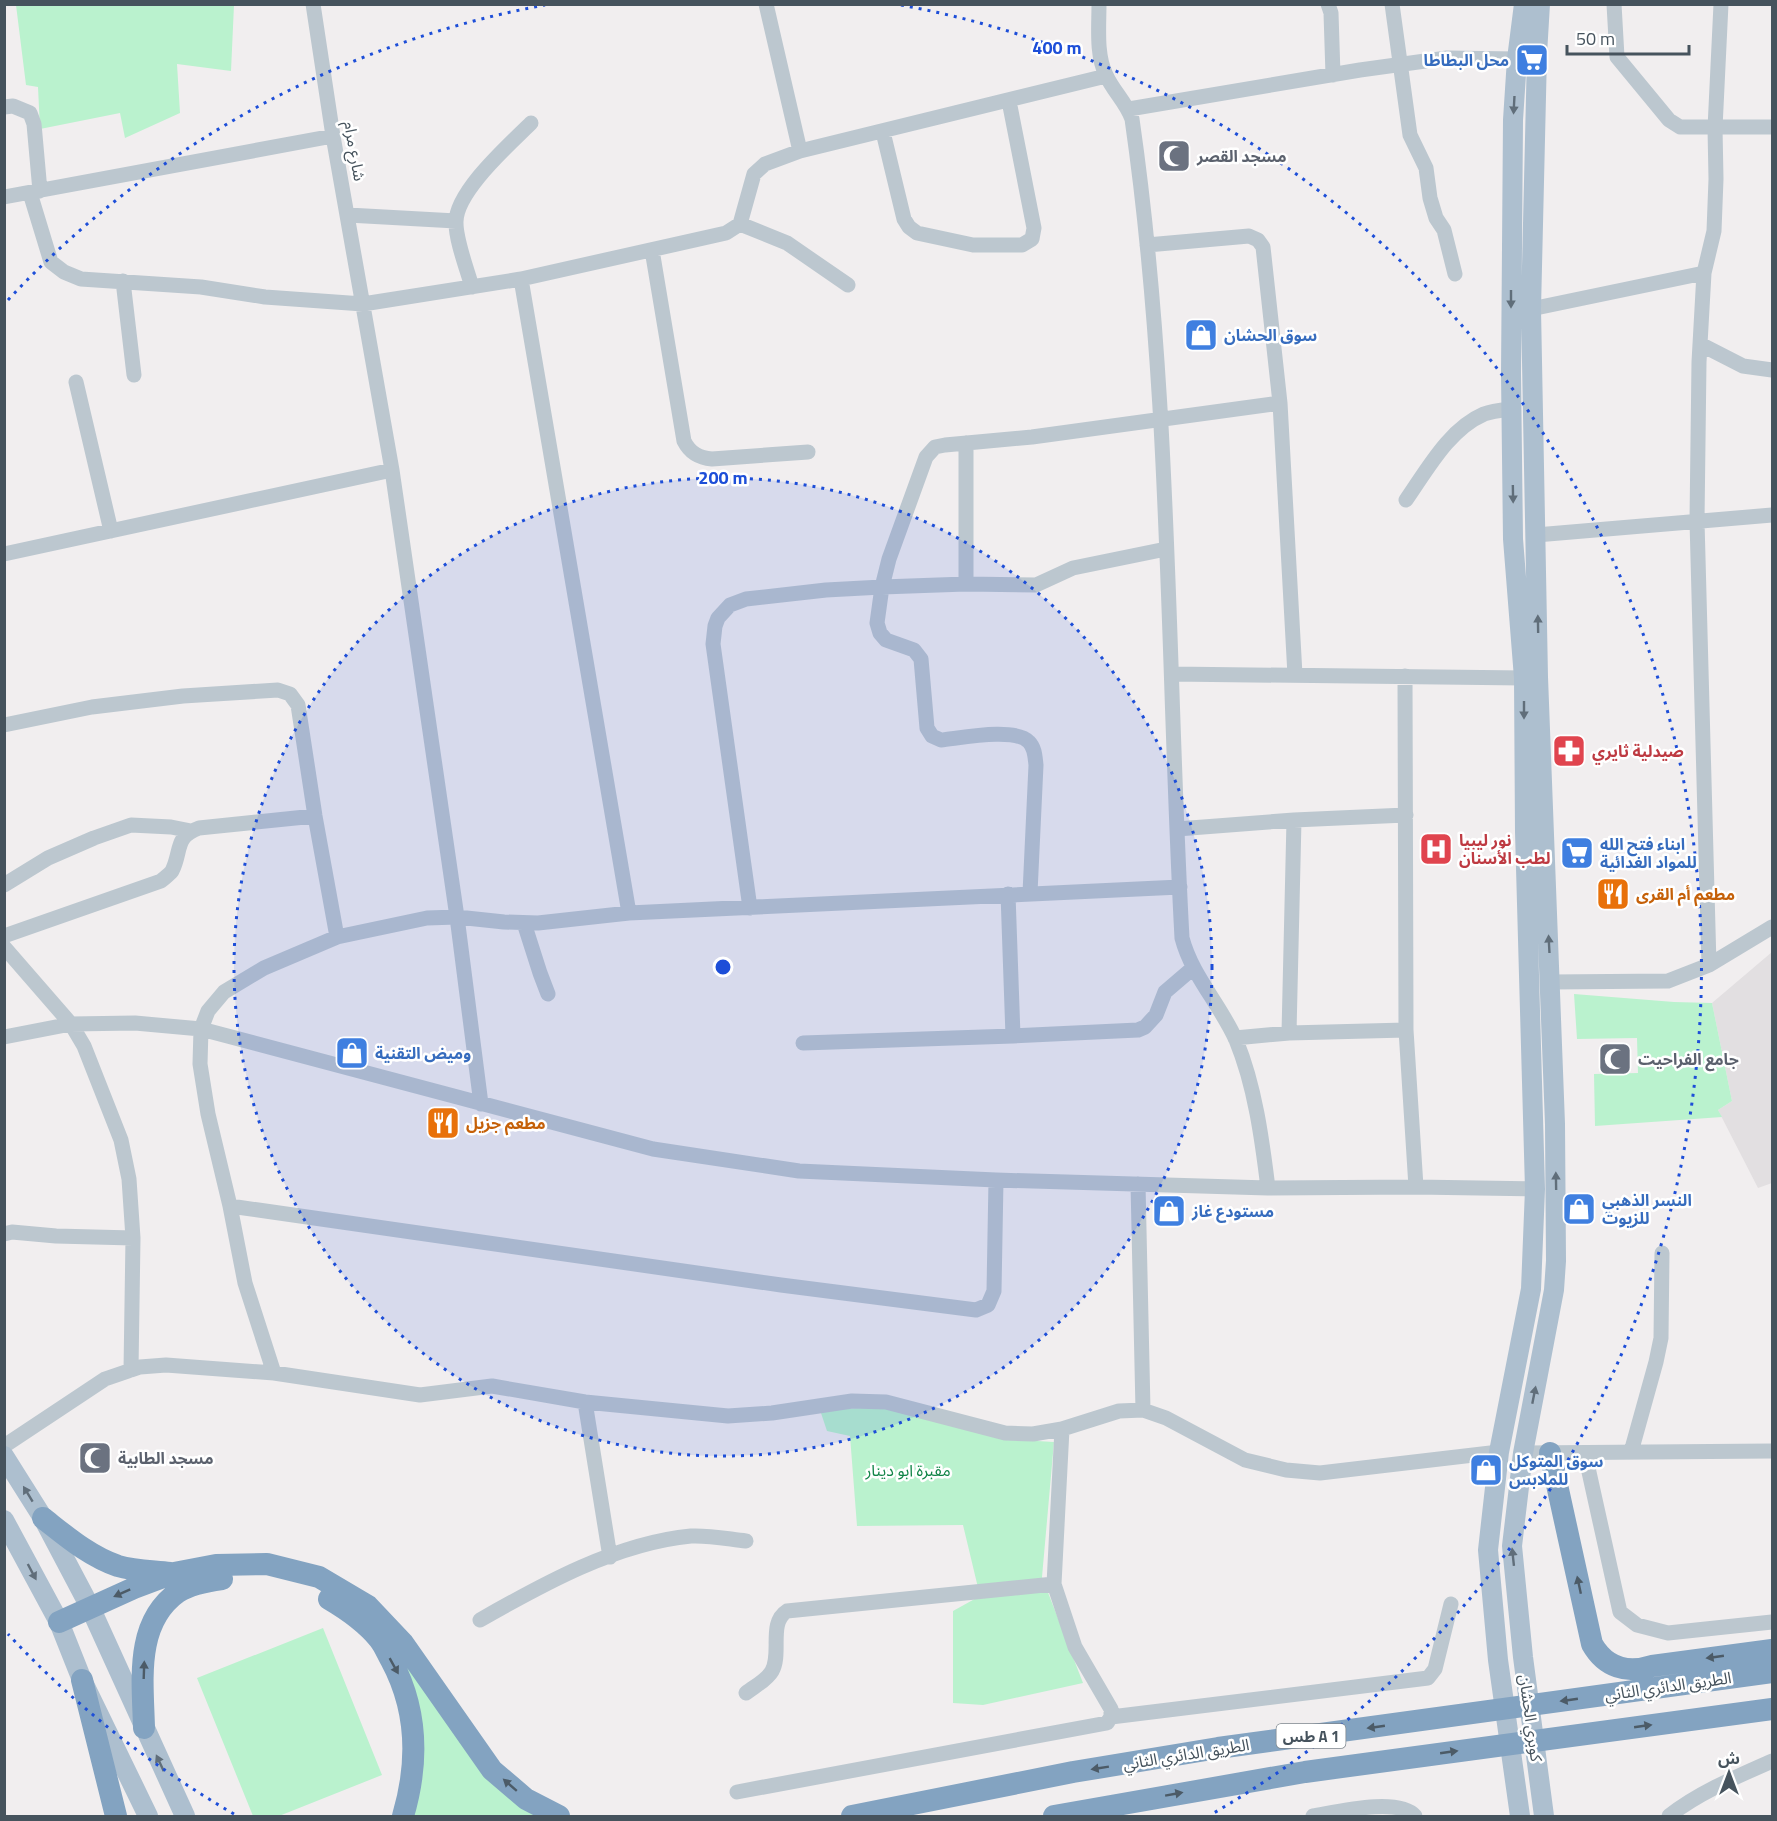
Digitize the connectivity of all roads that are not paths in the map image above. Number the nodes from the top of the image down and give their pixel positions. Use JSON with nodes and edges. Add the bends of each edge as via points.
{"nodes":[{"id":1,"x":313,"y":4,"type":"edge"},
{"id":2,"x":766,"y":4,"type":"edge"},
{"id":3,"x":1099,"y":4,"type":"edge"},
{"id":4,"x":1328,"y":4,"type":"edge"},
{"id":5,"x":1392,"y":4,"type":"edge"},
{"id":6,"x":1524,"y":4,"type":"edge"},
{"id":7,"x":1540,"y":4,"type":"edge"},
{"id":8,"x":1614,"y":4,"type":"edge"},
{"id":9,"x":1721,"y":4,"type":"edge"},
{"id":10,"x":1517,"y":59,"type":"junction"},
{"id":11,"x":1401,"y":64,"type":"junction"},
{"id":12,"x":1333,"y":75,"type":"junction"},
{"id":13,"x":1106,"y":76,"type":"junction"},
{"id":14,"x":1009,"y":101,"type":"junction"},
{"id":15,"x":4,"y":107,"type":"edge"},
{"id":16,"x":1128,"y":109,"type":"junction"},
{"id":17,"x":531,"y":123,"type":"dead end"},
{"id":18,"x":1773,"y":127,"type":"edge"},
{"id":19,"x":1715,"y":128,"type":"junction"},
{"id":20,"x":883,"y":132,"type":"junction"},
{"id":21,"x":333,"y":136,"type":"junction"},
{"id":22,"x":800,"y":151,"type":"junction"},
{"id":23,"x":35,"y":192,"type":"junction"},
{"id":24,"x":4,"y":197,"type":"edge"},
{"id":25,"x":348,"y":215,"type":"junction"},
{"id":26,"x":456,"y":221,"type":"junction"},
{"id":27,"x":740,"y":224,"type":"junction"},
{"id":28,"x":1147,"y":246,"type":"junction"},
{"id":29,"x":652,"y":250,"type":"junction"},
{"id":30,"x":1704,"y":273,"type":"junction"},
{"id":31,"x":1455,"y":274,"type":"dead end"},
{"id":32,"x":521,"y":279,"type":"junction"},
{"id":33,"x":123,"y":281,"type":"junction"},
{"id":34,"x":848,"y":285,"type":"dead end"},
{"id":35,"x":472,"y":287,"type":"junction"},
{"id":36,"x":363,"y":304,"type":"junction"},
{"id":37,"x":1531,"y":309,"type":"junction"},
{"id":38,"x":1700,"y":344,"type":"junction"},
{"id":39,"x":1773,"y":370,"type":"edge"},
{"id":40,"x":134,"y":375,"type":"dead end"},
{"id":41,"x":76,"y":382,"type":"dead end"},
{"id":42,"x":1280,"y":403,"type":"junction"},
{"id":43,"x":1512,"y":409,"type":"junction"},
{"id":44,"x":1161,"y":420,"type":"junction"},
{"id":45,"x":966,"y":443,"type":"junction"},
{"id":46,"x":808,"y":452,"type":"dead end"},
{"id":47,"x":392,"y":470,"type":"junction"},
{"id":48,"x":1406,"y":500,"type":"dead end"},
{"id":49,"x":1773,"y":515,"type":"edge"},
{"id":50,"x":1697,"y":521,"type":"junction"},
{"id":51,"x":111,"y":531,"type":"junction"},
{"id":52,"x":1536,"y":535,"type":"junction"},
{"id":53,"x":1167,"y":549,"type":"junction"},
{"id":54,"x":4,"y":554,"type":"edge"},
{"id":55,"x":966,"y":584,"type":"junction"},
{"id":56,"x":882,"y":587,"type":"junction"},
{"id":57,"x":1172,"y":674,"type":"junction"},
{"id":58,"x":1295,"y":675,"type":"junction"},
{"id":59,"x":1405,"y":676,"type":"junction"},
{"id":60,"x":1524,"y":678,"type":"junction"},
{"id":61,"x":4,"y":725,"type":"edge"},
{"id":62,"x":1406,"y":815,"type":"junction"},
{"id":63,"x":315,"y":816,"type":"junction"},
{"id":64,"x":1294,"y":820,"type":"junction"},
{"id":65,"x":1177,"y":829,"type":"junction"},
{"id":66,"x":191,"y":831,"type":"junction"},
{"id":67,"x":1534,"y":832,"type":"junction"},
{"id":68,"x":4,"y":885,"type":"edge"},
{"id":69,"x":1180,"y":886,"type":"junction"},
{"id":70,"x":1030,"y":893,"type":"junction"},
{"id":71,"x":1008,"y":894,"type":"junction"},
{"id":72,"x":750,"y":908,"type":"junction"},
{"id":73,"x":629,"y":913,"type":"junction"},
{"id":74,"x":457,"y":917,"type":"junction"},
{"id":75,"x":524,"y":923,"type":"junction"},
{"id":76,"x":1773,"y":927,"type":"edge"},
{"id":77,"x":4,"y":936,"type":"edge"},
{"id":78,"x":337,"y":937,"type":"junction"},
{"id":79,"x":4,"y":947,"type":"edge"},
{"id":80,"x":1708,"y":964,"type":"junction"},
{"id":81,"x":1193,"y":968,"type":"junction"},
{"id":82,"x":1551,"y":982,"type":"junction"},
{"id":83,"x":548,"y":994,"type":"dead end"},
{"id":84,"x":71,"y":1024,"type":"junction"},
{"id":85,"x":201,"y":1029,"type":"junction"},
{"id":86,"x":1406,"y":1030,"type":"junction"},
{"id":87,"x":1289,"y":1033,"type":"junction"},
{"id":88,"x":4,"y":1036,"type":"edge"},
{"id":89,"x":1013,"y":1036,"type":"junction"},
{"id":90,"x":1235,"y":1038,"type":"junction"},
{"id":91,"x":803,"y":1043,"type":"dead end"},
{"id":92,"x":481,"y":1104,"type":"junction"},
{"id":93,"x":996,"y":1180,"type":"junction"},
{"id":94,"x":1138,"y":1184,"type":"junction"},
{"id":95,"x":1416,"y":1186,"type":"junction"},
{"id":96,"x":1268,"y":1188,"type":"junction"},
{"id":97,"x":1535,"y":1189,"type":"junction"},
{"id":98,"x":230,"y":1206,"type":"junction"},
{"id":99,"x":4,"y":1234,"type":"edge"},
{"id":100,"x":133,"y":1238,"type":"junction"},
{"id":101,"x":1662,"y":1253,"type":"dead end"},
{"id":102,"x":131,"y":1370,"type":"junction"},
{"id":103,"x":274,"y":1373,"type":"junction"},
{"id":104,"x":585,"y":1402,"type":"junction"},
{"id":105,"x":1143,"y":1410,"type":"junction"},
{"id":106,"x":1062,"y":1429,"type":"junction"},
{"id":107,"x":4,"y":1446,"type":"edge"},
{"id":108,"x":1773,"y":1451,"type":"edge"},
{"id":109,"x":1499,"y":1452,"type":"junction"},
{"id":110,"x":1631,"y":1452,"type":"junction"},
{"id":111,"x":1523,"y":1453,"type":"junction"},
{"id":112,"x":1550,"y":1453,"type":"junction"},
{"id":113,"x":1585,"y":1454,"type":"junction"},
{"id":114,"x":4,"y":1456,"type":"edge"},
{"id":115,"x":43,"y":1518,"type":"junction"},
{"id":116,"x":4,"y":1520,"type":"edge"},
{"id":117,"x":746,"y":1540,"type":"dead end"},
{"id":118,"x":610,"y":1557,"type":"junction"},
{"id":119,"x":174,"y":1573,"type":"junction"},
{"id":120,"x":1054,"y":1584,"type":"junction"},
{"id":121,"x":1450,"y":1604,"type":"dead end"},
{"id":122,"x":90,"y":1608,"type":"junction"},
{"id":123,"x":480,"y":1620,"type":"dead end"},
{"id":124,"x":58,"y":1622,"type":"junction"},
{"id":125,"x":1773,"y":1622,"type":"edge"},
{"id":126,"x":1773,"y":1650,"type":"edge"},
{"id":127,"x":1773,"y":1672,"type":"edge"},
{"id":128,"x":82,"y":1680,"type":"junction"},
{"id":129,"x":746,"y":1693,"type":"dead end"},
{"id":130,"x":1773,"y":1709,"type":"edge"},
{"id":131,"x":1111,"y":1717,"type":"junction"},
{"id":132,"x":144,"y":1728,"type":"junction"},
{"id":133,"x":1773,"y":1761,"type":"edge"},
{"id":134,"x":737,"y":1792,"type":"dead end"},
{"id":135,"x":1676,"y":1814,"type":"edge"},
{"id":136,"x":116,"y":1816,"type":"edge"},
{"id":137,"x":148,"y":1816,"type":"edge"},
{"id":138,"x":185,"y":1816,"type":"edge"},
{"id":139,"x":403,"y":1816,"type":"edge"},
{"id":140,"x":559,"y":1816,"type":"edge"},
{"id":141,"x":852,"y":1816,"type":"edge"},
{"id":142,"x":1054,"y":1816,"type":"edge"},
{"id":143,"x":1313,"y":1816,"type":"edge"},
{"id":144,"x":1415,"y":1816,"type":"edge"},
{"id":145,"x":1520,"y":1816,"type":"edge"},
{"id":146,"x":1544,"y":1816,"type":"edge"}],
"edges":[{"from":1,"to":21,"type":"street","name":"شارع مرام"},
{"from":2,"to":22,"type":"street"},
{"from":3,"to":13,"type":"street","via":[[1100,58]]},
{"from":4,"to":12,"type":"street"},
{"from":5,"to":11,"type":"street"},
{"from":6,"to":10,"type":"main road"},
{"from":7,"to":37,"type":"main road"},
{"from":8,"to":19,"type":"street","via":[[1617,57],[1636,81],[1669,120],[1680,126]]},
{"from":9,"to":19,"type":"street"},
{"from":10,"to":11,"type":"street","via":[[1447,58]]},
{"from":10,"to":43,"type":"main road","one_way":true},
{"from":11,"to":12,"type":"street"},
{"from":11,"to":31,"type":"street","via":[[1410,135],[1426,168],[1430,198],[1444,230]]},
{"from":12,"to":16,"type":"street"},
{"from":13,"to":14,"type":"street"},
{"from":13,"to":16,"type":"street"},
{"from":14,"to":20,"type":"street"},
{"from":14,"to":20,"type":"street","via":[[1034,228],[1032,239],[1022,245],[973,245],[917,233],[909,227]]},
{"from":15,"to":23,"type":"street","via":[[14,106],[30,113],[34,124]]},
{"from":16,"to":28,"type":"street"},
{"from":17,"to":26,"type":"street","via":[[480,175],[460,204]]},
{"from":18,"to":19,"type":"street"},
{"from":19,"to":30,"type":"street","via":[[1714,231]]},
{"from":20,"to":22,"type":"street"},
{"from":21,"to":23,"type":"street"},
{"from":21,"to":25,"type":"street","name":"شارع مرام"},
{"from":22,"to":27,"type":"street","via":[[765,164],[754,174]]},
{"from":23,"to":24,"type":"street"},
{"from":23,"to":33,"type":"street","via":[[51,262],[81,279]]},
{"from":25,"to":26,"type":"street"},
{"from":25,"to":36,"type":"street","name":"شارع مرام"},
{"from":26,"to":35,"type":"street"},
{"from":27,"to":29,"type":"street","via":[[726,233]]},
{"from":27,"to":34,"type":"street","via":[[787,243]]},
{"from":28,"to":42,"type":"street","via":[[1249,236],[1258,240],[1263,247]]},
{"from":28,"to":44,"type":"street"},
{"from":29,"to":32,"type":"street"},
{"from":29,"to":46,"type":"street","via":[[687,447],[698,456],[712,459]]},
{"from":30,"to":37,"type":"street"},
{"from":30,"to":38,"type":"street"},
{"from":32,"to":35,"type":"street"},
{"from":32,"to":73,"type":"street"},
{"from":33,"to":36,"type":"street"},
{"from":33,"to":40,"type":"street"},
{"from":35,"to":36,"type":"street"},
{"from":36,"to":47,"type":"street","name":"شارع مرام"},
{"from":37,"to":52,"type":"main road"},
{"from":38,"to":39,"type":"street","via":[[1743,366]]},
{"from":38,"to":50,"type":"street"},
{"from":41,"to":51,"type":"street"},
{"from":42,"to":44,"type":"street"},
{"from":42,"to":58,"type":"street"},
{"from":43,"to":48,"type":"street","via":[[1486,413],[1469,423],[1448,442]]},
{"from":43,"to":60,"type":"main road","one_way":true,"via":[[1514,539]]},
{"from":44,"to":45,"type":"street"},
{"from":44,"to":53,"type":"street"},
{"from":45,"to":55,"type":"street"},
{"from":45,"to":56,"type":"street","via":[[940,446],[928,454]]},
{"from":47,"to":51,"type":"street"},
{"from":47,"to":74,"type":"street","name":"شارع مرام"},
{"from":49,"to":50,"type":"street"},
{"from":50,"to":52,"type":"street"},
{"from":50,"to":80,"type":"street"},
{"from":51,"to":54,"type":"street"},
{"from":67,"to":52,"type":"main road","one_way":true},
{"from":53,"to":55,"type":"street","via":[[1073,568],[1036,585]]},
{"from":53,"to":57,"type":"street"},
{"from":55,"to":56,"type":"street"},
{"from":56,"to":70,"type":"street","via":[[878,628],[886,640],[914,650],[921,659],[927,728],[932,736],[940,740],[1010,734],[1028,741],[1034,751]]},
{"from":56,"to":72,"type":"street","via":[[746,599],[730,605],[714,626],[713,644]]},
{"from":57,"to":58,"type":"street"},
{"from":57,"to":65,"type":"street"},
{"from":58,"to":59,"type":"street"},
{"from":59,"to":60,"type":"street"},
{"from":59,"to":62,"type":"street"},
{"from":60,"to":67,"type":"main road","one_way":true},
{"from":61,"to":63,"type":"street","via":[[103,706],[278,690],[290,694],[298,705]]},
{"from":62,"to":64,"type":"street"},
{"from":62,"to":86,"type":"street"},
{"from":63,"to":66,"type":"street"},
{"from":63,"to":78,"type":"street"},
{"from":64,"to":65,"type":"street"},
{"from":64,"to":87,"type":"street"},
{"from":65,"to":69,"type":"street"},
{"from":66,"to":68,"type":"street","via":[[131,825],[48,858]]},
{"from":66,"to":77,"type":"street","via":[[181,840],[171,872],[161,881]]},
{"from":82,"to":67,"type":"main road","name":"كوبري الحشان","one_way":true},
{"from":67,"to":97,"type":"main road"},
{"from":69,"to":70,"type":"street"},
{"from":69,"to":81,"type":"street","via":[[1182,938]]},
{"from":70,"to":71,"type":"street"},
{"from":71,"to":72,"type":"street"},
{"from":71,"to":89,"type":"street"},
{"from":72,"to":73,"type":"street"},
{"from":73,"to":75,"type":"street"},
{"from":74,"to":75,"type":"street"},
{"from":74,"to":78,"type":"street","via":[[427,918]]},
{"from":74,"to":92,"type":"street","name":"شارع مرام"},
{"from":75,"to":83,"type":"street"},
{"from":76,"to":80,"type":"street"},
{"from":78,"to":85,"type":"street","via":[[264,968],[224,992],[208,1011]]},
{"from":79,"to":84,"type":"street"},
{"from":80,"to":82,"type":"street","via":[[1668,981]]},
{"from":81,"to":89,"type":"street","via":[[1165,992],[1156,1015],[1138,1030]]},
{"from":81,"to":90,"type":"street"},
{"from":111,"to":82,"type":"main road","name":"كوبري الحشان","one_way":true,"via":[[1556,1261]]},
{"from":84,"to":85,"type":"street","via":[[135,1023]]},
{"from":84,"to":88,"type":"street"},
{"from":84,"to":100,"type":"street","via":[[84,1046],[121,1140],[129,1179]]},
{"from":85,"to":92,"type":"street"},
{"from":85,"to":98,"type":"street","via":[[200,1064],[208,1114]]},
{"from":86,"to":87,"type":"street"},
{"from":86,"to":95,"type":"street"},
{"from":87,"to":90,"type":"street"},
{"from":89,"to":91,"type":"street"},
{"from":90,"to":96,"type":"street","via":[[1255,1105]]},
{"from":92,"to":93,"type":"street","via":[[652,1149],[799,1171]]},
{"from":93,"to":94,"type":"street"},
{"from":93,"to":98,"type":"street","via":[[994,1292],[988,1305],[975,1310]]},
{"from":94,"to":96,"type":"street"},
{"from":94,"to":105,"type":"street"},
{"from":95,"to":96,"type":"street"},
{"from":95,"to":97,"type":"street"},
{"from":97,"to":109,"type":"main road","via":[[1531,1289]]},
{"from":98,"to":103,"type":"street","via":[[245,1283]]},
{"from":99,"to":100,"type":"street"},
{"from":100,"to":102,"type":"street"},
{"from":101,"to":110,"type":"street","via":[[1660,1338]]},
{"from":102,"to":103,"type":"street","via":[[166,1365]]},
{"from":102,"to":107,"type":"street","via":[[93,1385]]},
{"from":103,"to":104,"type":"street","via":[[420,1395],[492,1386]]},
{"from":104,"to":106,"type":"street","via":[[728,1416],[852,1401],[886,1402],[1005,1433]]},
{"from":104,"to":118,"type":"street"},
{"from":105,"to":106,"type":"street","via":[[1119,1411]]},
{"from":105,"to":109,"type":"street","via":[[1245,1460],[1286,1470],[1320,1473]]},
{"from":106,"to":120,"type":"street"},
{"from":108,"to":110,"type":"street"},
{"from":109,"to":145,"type":"main road","via":[[1488,1550],[1498,1660]]},
{"from":110,"to":113,"type":"street"},
{"from":111,"to":112,"type":"street"},
{"from":146,"to":111,"type":"main road","name":"كوبري الحشان","one_way":true,"via":[[1512,1546]]},
{"from":112,"to":113,"type":"street"},
{"from":126,"to":112,"type":"highway","one_way":true,"via":[[1633,1670],[1605,1661],[1592,1644]]},
{"from":113,"to":125,"type":"street","via":[[1620,1612],[1637,1625],[1668,1633]]},
{"from":115,"to":114,"type":"main road","one_way":true},
{"from":115,"to":119,"type":"highway","via":[[81,1548],[104,1560]]},
{"from":115,"to":122,"type":"main road"},
{"from":116,"to":124,"type":"main road","one_way":true},
{"from":117,"to":118,"type":"street","via":[[693,1536],[650,1543]]},
{"from":118,"to":123,"type":"street","via":[[544,1583]]},
{"from":119,"to":122,"type":"highway","one_way":true},
{"from":140,"to":119,"type":"highway","one_way":true,"via":[[526,1799],[492,1770],[403,1643],[368,1606],[319,1577],[267,1564],[216,1565]]},
{"from":120,"to":129,"type":"street","via":[[787,1611],[778,1623],[772,1671]]},
{"from":120,"to":131,"type":"street","via":[[1075,1647],[1111,1709]]},
{"from":121,"to":131,"type":"street","via":[[1435,1669],[1428,1678]]},
{"from":122,"to":124,"type":"highway"},
{"from":122,"to":132,"type":"main road"},
{"from":124,"to":128,"type":"main road"},
{"from":127,"to":141,"type":"highway","name":"الطريق الدائري الثاني","number":"طس A 1","one_way":true,"via":[[1218,1748]]},
{"from":128,"to":136,"type":"highway"},
{"from":128,"to":137,"type":"main road"},
{"from":142,"to":130,"type":"highway","number":"طس A 1","one_way":true,"via":[[1305,1772]]},
{"from":131,"to":134,"type":"street","via":[[1107,1723]]},
{"from":138,"to":132,"type":"main road","one_way":true},
{"from":132,"to":139,"type":"highway","one_way":true,"via":[[146,1638],[159,1611],[179,1592],[229,1577],[266,1578],[309,1587],[346,1609],[380,1640],[402,1681],[411,1712],[414,1751],[411,1790]]},
{"from":133,"to":135,"type":"street"},
{"from":143,"to":144,"type":"street","via":[[1393,1806]]}]}
